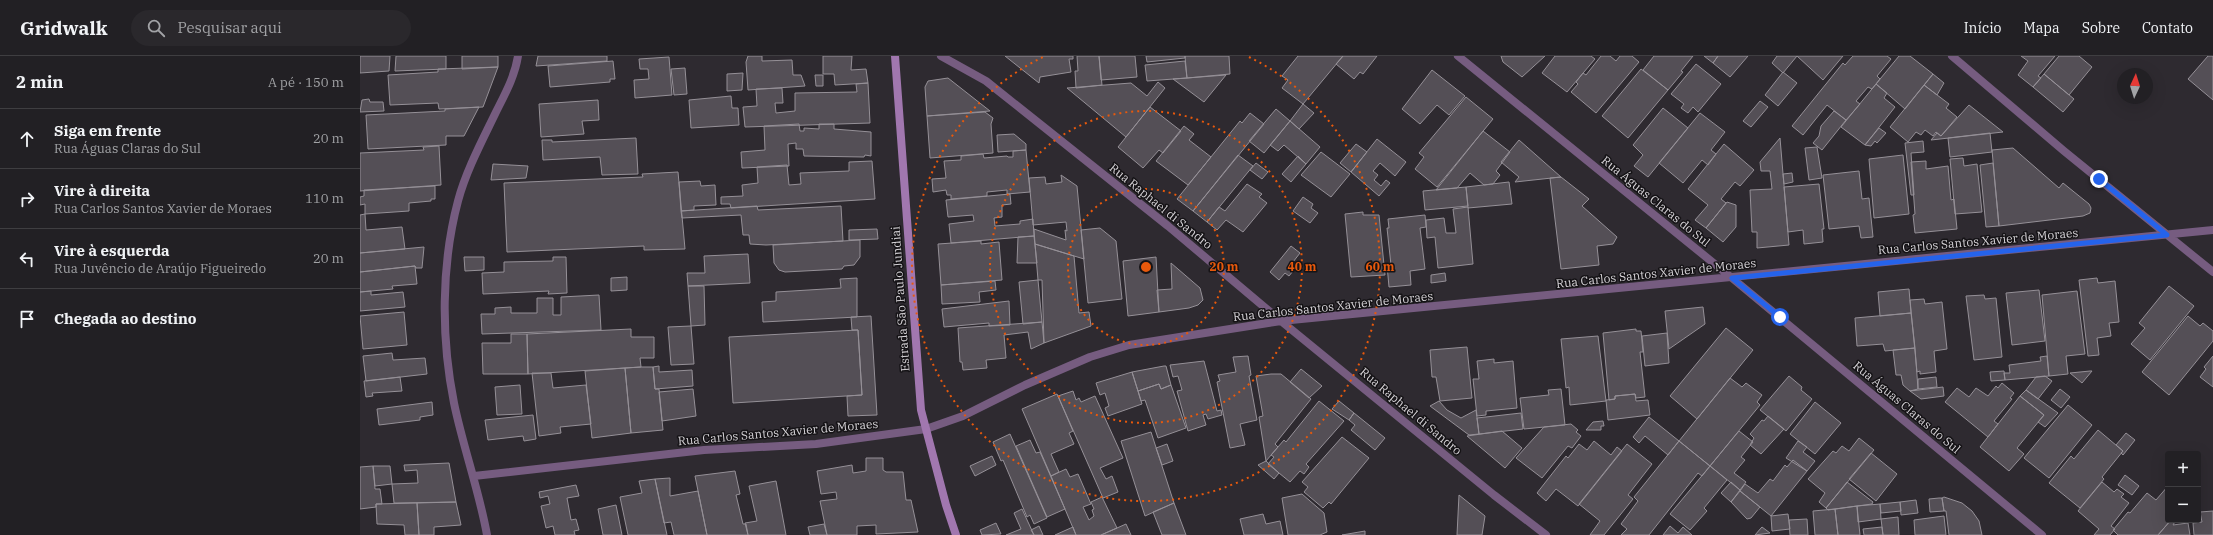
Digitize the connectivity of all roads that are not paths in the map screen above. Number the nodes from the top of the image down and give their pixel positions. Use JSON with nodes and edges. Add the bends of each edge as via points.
{"nodes":[{"id":1,"x":518,"y":56,"type":"edge"},
{"id":2,"x":895,"y":56,"type":"edge"},
{"id":3,"x":941,"y":56,"type":"edge"},
{"id":4,"x":1458,"y":56,"type":"edge"},
{"id":5,"x":1952,"y":56,"type":"edge"},
{"id":6,"x":2213,"y":230,"type":"edge"},
{"id":7,"x":2167,"y":235,"type":"junction"},
{"id":8,"x":2213,"y":272,"type":"edge"},
{"id":9,"x":1732,"y":278,"type":"junction"},
{"id":10,"x":1281,"y":321,"type":"junction"},
{"id":11,"x":926,"y":429,"type":"junction"},
{"id":12,"x":474,"y":476,"type":"junction"},
{"id":13,"x":487,"y":535,"type":"edge"},
{"id":14,"x":956,"y":535,"type":"edge"},
{"id":15,"x":1546,"y":535,"type":"edge"},
{"id":16,"x":2042,"y":535,"type":"edge"}],
"edges":[{"from":1,"to":12,"type":"street","via":[[509,86],[458,200],[448,242],[444,315],[449,372],[454,403]]},
{"from":2,"to":11,"type":"main road","name":"Estrada São Paulo Jundiai","via":[[918,381]]},
{"from":3,"to":10,"type":"street","name":"Rua Raphael di Sandro","via":[[986,81],[1162,221]]},
{"from":4,"to":9,"type":"street","name":"Rua Águas Claras do Sul"},
{"from":5,"to":7,"type":"street"},
{"from":6,"to":7,"type":"street","name":"Rua Carlos Santos Xavier de Moraes"},
{"from":7,"to":8,"type":"street"},
{"from":7,"to":9,"type":"street","name":"Rua Carlos Santos Xavier de Moraes"},
{"from":9,"to":10,"type":"street","name":"Rua Carlos Santos Xavier de Moraes"},
{"from":9,"to":16,"type":"street","name":"Rua Águas Claras do Sul"},
{"from":10,"to":11,"type":"street","name":"Rua Carlos Santos Xavier de Moraes","via":[[1129,345],[1090,357],[963,416]]},
{"from":10,"to":15,"type":"street","name":"Rua Raphael di Sandro"},
{"from":11,"to":12,"type":"street","name":"Rua Carlos Santos Xavier de Moraes","via":[[816,444],[704,450]]},
{"from":11,"to":14,"type":"main road","name":"Estrada São Paulo Jundiai"},
{"from":12,"to":13,"type":"street"}]}
